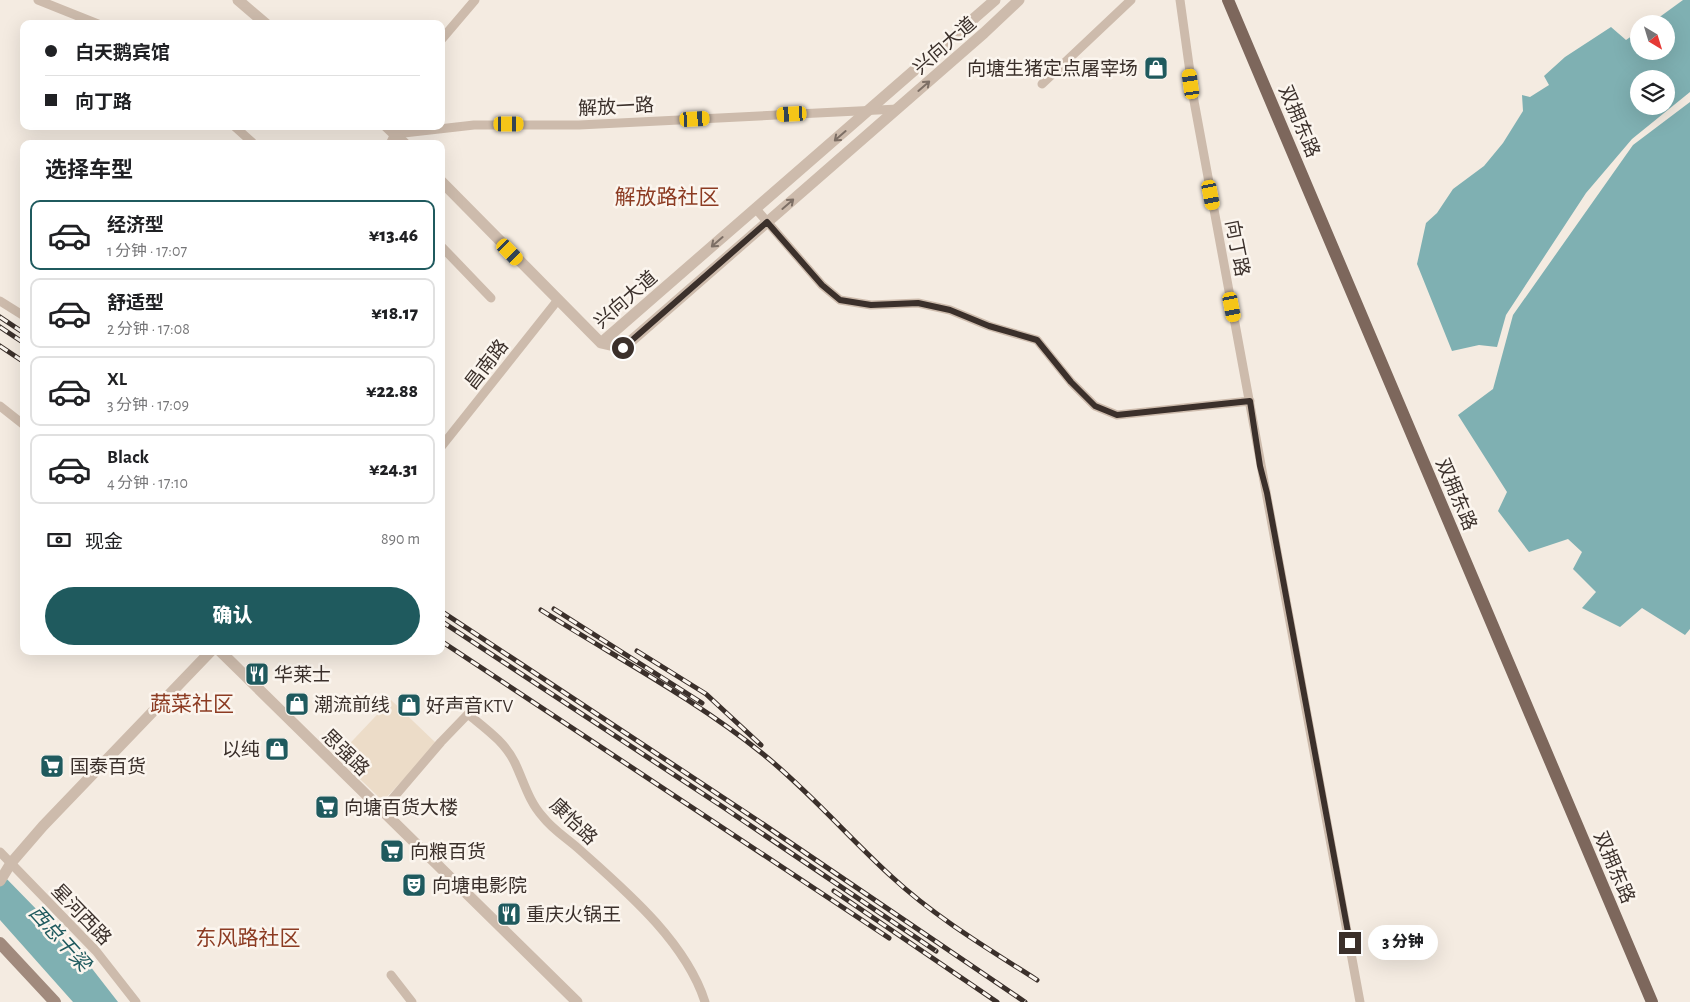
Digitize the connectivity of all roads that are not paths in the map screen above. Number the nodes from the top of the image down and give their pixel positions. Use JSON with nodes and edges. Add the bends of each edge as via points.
{"nodes":[{"id":1,"x":38,"y":0,"type":"edge"},
{"id":2,"x":238,"y":0,"type":"edge"},
{"id":3,"x":475,"y":0,"type":"edge"},
{"id":4,"x":995,"y":0,"type":"edge"},
{"id":5,"x":1019,"y":0,"type":"edge"},
{"id":6,"x":1131,"y":0,"type":"edge"},
{"id":7,"x":1180,"y":0,"type":"edge"},
{"id":8,"x":1228,"y":0,"type":"edge"},
{"id":9,"x":88,"y":20,"type":"edge"},
{"id":10,"x":261,"y":20,"type":"edge"},
{"id":11,"x":445,"y":35,"type":"edge"},
{"id":12,"x":1042,"y":84,"type":"dead end"},
{"id":13,"x":898,"y":109,"type":"junction"},
{"id":14,"x":870,"y":110,"type":"junction"},
{"id":15,"x":445,"y":128,"type":"edge"},
{"id":16,"x":238,"y":130,"type":"edge"},
{"id":17,"x":432,"y":130,"type":"edge"},
{"id":18,"x":390,"y":135,"type":"edge"},
{"id":19,"x":250,"y":140,"type":"edge"},
{"id":20,"x":445,"y":185,"type":"edge"},
{"id":21,"x":756,"y":209,"type":"junction"},
{"id":22,"x":767,"y":222,"type":"junction"},
{"id":23,"x":445,"y":250,"type":"edge"},
{"id":24,"x":491,"y":298,"type":"dead end"},
{"id":25,"x":0,"y":301,"type":"edge"},
{"id":26,"x":557,"y":301,"type":"junction"},
{"id":27,"x":20,"y":314,"type":"edge"},
{"id":28,"x":601,"y":343,"type":"junction"},
{"id":29,"x":1250,"y":401,"type":"junction"},
{"id":30,"x":0,"y":406,"type":"edge"},
{"id":31,"x":20,"y":422,"type":"edge"},
{"id":32,"x":445,"y":442,"type":"edge"},
{"id":33,"x":207,"y":655,"type":"edge"},
{"id":34,"x":224,"y":655,"type":"edge"},
{"id":35,"x":382,"y":811,"type":"junction"},
{"id":36,"x":0,"y":852,"type":"edge"},
{"id":37,"x":11,"y":863,"type":"junction"},
{"id":38,"x":1,"y":880,"type":"edge"},
{"id":39,"x":0,"y":943,"type":"edge"},
{"id":40,"x":391,"y":975,"type":"dead end"},
{"id":41,"x":55,"y":1002,"type":"edge"},
{"id":42,"x":136,"y":1002,"type":"edge"},
{"id":43,"x":412,"y":1002,"type":"edge"},
{"id":44,"x":577,"y":1002,"type":"edge"},
{"id":45,"x":705,"y":1002,"type":"edge"},
{"id":46,"x":1360,"y":1002,"type":"edge"},
{"id":47,"x":1652,"y":1002,"type":"edge"}],
"edges":[{"from":1,"to":9,"type":"street"},
{"from":2,"to":10,"type":"street"},
{"from":3,"to":11,"type":"street"},
{"from":4,"to":14,"type":"street","name":"兴向大道"},
{"from":13,"to":5,"type":"street","name":"兴向大道","one_way":true},
{"from":6,"to":12,"type":"street"},
{"from":7,"to":29,"type":"street","name":"向丁路","via":[[1194,101]]},
{"from":8,"to":47,"type":"main road","name":"双拥东路"},
{"from":13,"to":14,"type":"street","name":"解放一路"},
{"from":22,"to":13,"type":"street","name":"兴向大道","one_way":true},
{"from":14,"to":15,"type":"street","name":"解放一路"},
{"from":14,"to":21,"type":"street","name":"兴向大道","one_way":true},
{"from":16,"to":19,"type":"street"},
{"from":17,"to":18,"type":"street","name":"解放一路"},
{"from":20,"to":26,"type":"street"},
{"from":21,"to":22,"type":"street"},
{"from":21,"to":28,"type":"street","name":"兴向大道","one_way":true},
{"from":22,"to":28,"type":"street","name":"兴向大道","via":[[623,348]]},
{"from":22,"to":29,"type":"street","via":[[822,285],[840,300],[871,305],[918,303],[950,310],[1037,340],[1095,406],[1117,415]]},
{"from":23,"to":24,"type":"street"},
{"from":25,"to":27,"type":"street"},
{"from":26,"to":28,"type":"street"},
{"from":26,"to":32,"type":"street","name":"昌南路"},
{"from":29,"to":46,"type":"street","name":"向丁路"},
{"from":30,"to":31,"type":"street"},
{"from":33,"to":37,"type":"street"},
{"from":34,"to":35,"type":"street","name":"思强路"},
{"from":35,"to":44,"type":"street","name":"思强路"},
{"from":35,"to":45,"type":"street","name":"康怡路","via":[[468,714],[500,739],[543,817],[622,889],[681,954]]},
{"from":36,"to":37,"type":"street","name":"星河西路"},
{"from":37,"to":38,"type":"street"},
{"from":37,"to":42,"type":"street","name":"星河西路","via":[[96,951]]},
{"from":39,"to":41,"type":"main road"},
{"from":40,"to":43,"type":"street"}]}
